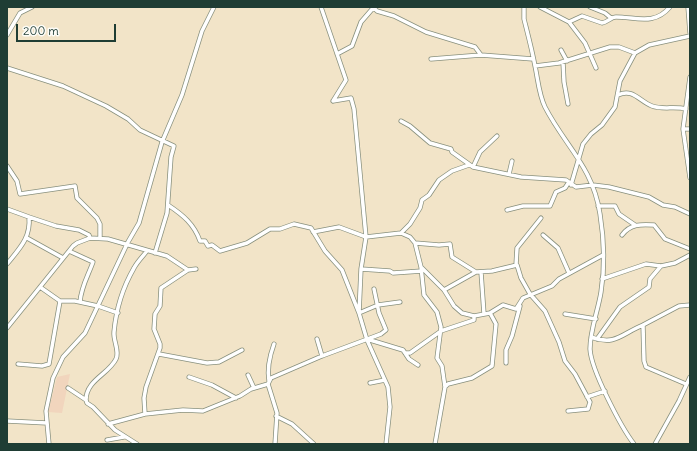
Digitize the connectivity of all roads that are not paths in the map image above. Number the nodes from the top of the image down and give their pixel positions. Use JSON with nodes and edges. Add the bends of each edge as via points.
{"nodes":[{"id":1,"x":32,"y":7,"type":"edge"},
{"id":2,"x":214,"y":7,"type":"edge"},
{"id":3,"x":321,"y":7,"type":"edge"},
{"id":4,"x":373,"y":7,"type":"edge"},
{"id":5,"x":524,"y":7,"type":"edge"},
{"id":6,"x":540,"y":7,"type":"edge"},
{"id":7,"x":590,"y":7,"type":"edge"},
{"id":8,"x":670,"y":7,"type":"edge"},
{"id":9,"x":688,"y":7,"type":"edge"},
{"id":10,"x":611,"y":18,"type":"junction"},
{"id":11,"x":569,"y":22,"type":"junction"},
{"id":12,"x":7,"y":35,"type":"edge"},
{"id":13,"x":690,"y":35,"type":"edge"},
{"id":14,"x":561,"y":50,"type":"dead end"},
{"id":15,"x":589,"y":53,"type":"junction"},
{"id":16,"x":635,"y":53,"type":"junction"},
{"id":17,"x":337,"y":54,"type":"junction"},
{"id":18,"x":481,"y":55,"type":"junction"},
{"id":19,"x":432,"y":59,"type":"dead end"},
{"id":20,"x":533,"y":59,"type":"junction"},
{"id":21,"x":565,"y":61,"type":"junction"},
{"id":22,"x":535,"y":66,"type":"junction"},
{"id":23,"x":7,"y":68,"type":"edge"},
{"id":24,"x":596,"y":68,"type":"dead end"},
{"id":25,"x":690,"y":77,"type":"edge"},
{"id":26,"x":618,"y":95,"type":"junction"},
{"id":27,"x":568,"y":104,"type":"dead end"},
{"id":28,"x":686,"y":109,"type":"junction"},
{"id":29,"x":401,"y":121,"type":"dead end"},
{"id":30,"x":690,"y":129,"type":"edge"},
{"id":31,"x":683,"y":130,"type":"junction"},
{"id":32,"x":497,"y":136,"type":"dead end"},
{"id":33,"x":162,"y":142,"type":"junction"},
{"id":34,"x":578,"y":157,"type":"junction"},
{"id":35,"x":512,"y":161,"type":"dead end"},
{"id":36,"x":7,"y":166,"type":"edge"},
{"id":37,"x":471,"y":166,"type":"junction"},
{"id":38,"x":509,"y":174,"type":"junction"},
{"id":39,"x":690,"y":178,"type":"edge"},
{"id":40,"x":570,"y":184,"type":"junction"},
{"id":41,"x":593,"y":185,"type":"junction"},
{"id":42,"x":168,"y":205,"type":"junction"},
{"id":43,"x":598,"y":206,"type":"junction"},
{"id":44,"x":7,"y":209,"type":"edge"},
{"id":45,"x":507,"y":210,"type":"dead end"},
{"id":46,"x":690,"y":214,"type":"edge"},
{"id":47,"x":29,"y":217,"type":"junction"},
{"id":48,"x":542,"y":218,"type":"dead end"},
{"id":49,"x":635,"y":225,"type":"junction"},
{"id":50,"x":313,"y":232,"type":"junction"},
{"id":51,"x":401,"y":234,"type":"junction"},
{"id":52,"x":543,"y":235,"type":"dead end"},
{"id":53,"x":622,"y":236,"type":"dead end"},
{"id":54,"x":366,"y":237,"type":"junction"},
{"id":55,"x":27,"y":238,"type":"junction"},
{"id":56,"x":90,"y":238,"type":"junction"},
{"id":57,"x":100,"y":238,"type":"junction"},
{"id":58,"x":128,"y":243,"type":"junction"},
{"id":59,"x":415,"y":243,"type":"junction"},
{"id":60,"x":690,"y":249,"type":"edge"},
{"id":61,"x":69,"y":251,"type":"junction"},
{"id":62,"x":146,"y":251,"type":"junction"},
{"id":63,"x":155,"y":253,"type":"junction"},
{"id":64,"x":603,"y":255,"type":"junction"},
{"id":65,"x":690,"y":255,"type":"edge"},
{"id":66,"x":63,"y":258,"type":"junction"},
{"id":67,"x":7,"y":264,"type":"edge"},
{"id":68,"x":516,"y":265,"type":"junction"},
{"id":69,"x":660,"y":266,"type":"junction"},
{"id":70,"x":196,"y":269,"type":"dead end"},
{"id":71,"x":361,"y":269,"type":"junction"},
{"id":72,"x":188,"y":270,"type":"junction"},
{"id":73,"x":423,"y":272,"type":"junction"},
{"id":74,"x":476,"y":272,"type":"junction"},
{"id":75,"x":481,"y":272,"type":"junction"},
{"id":76,"x":569,"y":274,"type":"junction"},
{"id":77,"x":602,"y":279,"type":"junction"},
{"id":78,"x":40,"y":287,"type":"junction"},
{"id":79,"x":374,"y":289,"type":"dead end"},
{"id":80,"x":444,"y":290,"type":"junction"},
{"id":81,"x":360,"y":291,"type":"junction"},
{"id":82,"x":352,"y":294,"type":"junction"},
{"id":83,"x":530,"y":294,"type":"junction"},
{"id":84,"x":60,"y":301,"type":"junction"},
{"id":85,"x":80,"y":302,"type":"junction"},
{"id":86,"x":400,"y":302,"type":"dead end"},
{"id":87,"x":520,"y":303,"type":"junction"},
{"id":88,"x":378,"y":305,"type":"junction"},
{"id":89,"x":690,"y":305,"type":"edge"},
{"id":90,"x":98,"y":306,"type":"junction"},
{"id":91,"x":118,"y":313,"type":"junction"},
{"id":92,"x":360,"y":313,"type":"junction"},
{"id":93,"x":490,"y":313,"type":"junction"},
{"id":94,"x":484,"y":314,"type":"junction"},
{"id":95,"x":565,"y":314,"type":"dead end"},
{"id":96,"x":474,"y":316,"type":"junction"},
{"id":97,"x":596,"y":319,"type":"junction"},
{"id":98,"x":643,"y":325,"type":"junction"},
{"id":99,"x":7,"y":328,"type":"edge"},
{"id":100,"x":441,"y":331,"type":"junction"},
{"id":101,"x":591,"y":337,"type":"junction"},
{"id":102,"x":316,"y":339,"type":"dead end"},
{"id":103,"x":597,"y":339,"type":"junction"},
{"id":104,"x":367,"y":340,"type":"junction"},
{"id":105,"x":274,"y":344,"type":"dead end"},
{"id":106,"x":242,"y":350,"type":"dead end"},
{"id":107,"x":405,"y":353,"type":"junction"},
{"id":108,"x":159,"y":354,"type":"junction"},
{"id":109,"x":322,"y":356,"type":"junction"},
{"id":110,"x":506,"y":363,"type":"dead end"},
{"id":111,"x":18,"y":364,"type":"dead end"},
{"id":112,"x":418,"y":365,"type":"dead end"},
{"id":113,"x":248,"y":374,"type":"dead end"},
{"id":114,"x":189,"y":377,"type":"dead end"},
{"id":115,"x":690,"y":377,"type":"edge"},
{"id":116,"x":385,"y":380,"type":"junction"},
{"id":117,"x":269,"y":383,"type":"junction"},
{"id":118,"x":370,"y":383,"type":"dead end"},
{"id":119,"x":686,"y":384,"type":"junction"},
{"id":120,"x":445,"y":387,"type":"junction"},
{"id":121,"x":68,"y":388,"type":"dead end"},
{"id":122,"x":254,"y":388,"type":"junction"},
{"id":123,"x":605,"y":391,"type":"junction"},
{"id":124,"x":587,"y":397,"type":"junction"},
{"id":125,"x":236,"y":398,"type":"junction"},
{"id":126,"x":86,"y":400,"type":"junction"},
{"id":127,"x":568,"y":411,"type":"dead end"},
{"id":128,"x":145,"y":414,"type":"junction"},
{"id":129,"x":276,"y":416,"type":"junction"},
{"id":130,"x":7,"y":421,"type":"edge"},
{"id":131,"x":47,"y":423,"type":"junction"},
{"id":132,"x":108,"y":424,"type":"junction"},
{"id":133,"x":124,"y":437,"type":"junction"},
{"id":134,"x":108,"y":440,"type":"dead end"},
{"id":135,"x":49,"y":444,"type":"edge"},
{"id":136,"x":137,"y":444,"type":"edge"},
{"id":137,"x":275,"y":444,"type":"edge"},
{"id":138,"x":314,"y":444,"type":"edge"},
{"id":139,"x":386,"y":444,"type":"edge"},
{"id":140,"x":435,"y":444,"type":"edge"},
{"id":141,"x":634,"y":444,"type":"edge"},
{"id":142,"x":655,"y":444,"type":"edge"}],
"edges":[{"from":1,"to":12,"type":"street","via":[[20,14]]},
{"from":2,"to":33,"type":"street","via":[[202,31],[179,102]]},
{"from":3,"to":17,"type":"street"},
{"from":4,"to":17,"type":"street","via":[[361,22],[352,46]]},
{"from":4,"to":18,"type":"street","via":[[426,32],[475,48]]},
{"from":5,"to":20,"type":"street","via":[[524,19]]},
{"from":6,"to":11,"type":"street"},
{"from":7,"to":10,"type":"street"},
{"from":8,"to":10,"type":"street","via":[[654,18]]},
{"from":9,"to":13,"type":"street"},
{"from":10,"to":11,"type":"street","via":[[602,23],[582,16]]},
{"from":11,"to":15,"type":"street","via":[[582,38]]},
{"from":13,"to":16,"type":"street","via":[[649,45]]},
{"from":14,"to":21,"type":"street"},
{"from":15,"to":16,"type":"street","via":[[613,46]]},
{"from":15,"to":21,"type":"street"},
{"from":15,"to":24,"type":"street"},
{"from":16,"to":26,"type":"street","via":[[620,81]]},
{"from":17,"to":54,"type":"street","via":[[346,80],[333,101],[351,98]]},
{"from":18,"to":19,"type":"street"},
{"from":18,"to":20,"type":"street"},
{"from":20,"to":22,"type":"street"},
{"from":21,"to":22,"type":"street"},
{"from":21,"to":27,"type":"street","via":[[564,82]]},
{"from":22,"to":34,"type":"street","via":[[546,108]]},
{"from":23,"to":33,"type":"street","via":[[63,86],[106,106]]},
{"from":25,"to":28,"type":"street"},
{"from":26,"to":28,"type":"street","via":[[630,93],[651,106]]},
{"from":26,"to":34,"type":"street","via":[[615,107],[602,125],[587,139]]},
{"from":28,"to":31,"type":"street"},
{"from":29,"to":37,"type":"street","via":[[430,143],[452,149],[452,152]]},
{"from":30,"to":31,"type":"street"},
{"from":31,"to":39,"type":"street"},
{"from":32,"to":37,"type":"street","via":[[480,152]]},
{"from":33,"to":42,"type":"street","via":[[174,146]]},
{"from":33,"to":58,"type":"street","via":[[140,223]]},
{"from":34,"to":40,"type":"street"},
{"from":34,"to":41,"type":"street"},
{"from":35,"to":38,"type":"street"},
{"from":36,"to":57,"type":"street","via":[[17,181],[20,194],[75,186],[77,198],[100,224]]},
{"from":37,"to":38,"type":"street"},
{"from":37,"to":51,"type":"street","via":[[452,171],[439,180],[429,195],[422,200],[420,208]]},
{"from":38,"to":40,"type":"street","via":[[561,179]]},
{"from":40,"to":41,"type":"street","via":[[576,187]]},
{"from":40,"to":45,"type":"street","via":[[556,192],[550,206],[523,206]]},
{"from":41,"to":43,"type":"street"},
{"from":41,"to":46,"type":"street","via":[[649,197],[663,205]]},
{"from":42,"to":50,"type":"street","via":[[183,214],[196,230],[200,241],[205,241],[208,246],[212,245],[220,251],[247,243],[267,230],[290,225],[311,228]]},
{"from":42,"to":63,"type":"street"},
{"from":43,"to":49,"type":"street","via":[[615,206],[619,214]]},
{"from":43,"to":64,"type":"street"},
{"from":44,"to":47,"type":"street"},
{"from":47,"to":55,"type":"street"},
{"from":47,"to":56,"type":"street","via":[[79,230]]},
{"from":48,"to":68,"type":"street","via":[[517,248]]},
{"from":49,"to":53,"type":"street"},
{"from":49,"to":60,"type":"street","via":[[654,225],[666,239]]},
{"from":50,"to":54,"type":"street","via":[[339,227]]},
{"from":50,"to":82,"type":"street","via":[[342,270]]},
{"from":51,"to":54,"type":"street"},
{"from":51,"to":59,"type":"street","via":[[410,237]]},
{"from":52,"to":76,"type":"street","via":[[558,248]]},
{"from":54,"to":71,"type":"street"},
{"from":55,"to":66,"type":"street"},
{"from":55,"to":67,"type":"street"},
{"from":56,"to":57,"type":"street"},
{"from":56,"to":61,"type":"street","via":[[77,243]]},
{"from":57,"to":58,"type":"street"},
{"from":58,"to":62,"type":"street"},
{"from":58,"to":90,"type":"street"},
{"from":59,"to":73,"type":"street"},
{"from":59,"to":74,"type":"street","via":[[450,244],[452,257]]},
{"from":61,"to":66,"type":"street"},
{"from":61,"to":85,"type":"street","via":[[93,262],[82,286]]},
{"from":62,"to":63,"type":"street"},
{"from":62,"to":91,"type":"street","via":[[125,286]]},
{"from":63,"to":72,"type":"street","via":[[172,258]]},
{"from":64,"to":76,"type":"street"},
{"from":64,"to":77,"type":"street"},
{"from":65,"to":69,"type":"street","via":[[681,261]]},
{"from":66,"to":78,"type":"street"},
{"from":68,"to":75,"type":"street"},
{"from":68,"to":83,"type":"street"},
{"from":69,"to":77,"type":"street","via":[[646,264]]},
{"from":69,"to":103,"type":"street","via":[[650,278],[649,287],[620,307]]},
{"from":70,"to":72,"type":"street"},
{"from":71,"to":73,"type":"street","via":[[393,273]]},
{"from":71,"to":81,"type":"street"},
{"from":72,"to":108,"type":"street","via":[[162,288],[154,329],[160,344]]},
{"from":73,"to":80,"type":"street"},
{"from":73,"to":100,"type":"street","via":[[424,294],[437,312]]},
{"from":74,"to":75,"type":"street"},
{"from":74,"to":80,"type":"street"},
{"from":75,"to":94,"type":"street"},
{"from":76,"to":83,"type":"street","via":[[559,278],[552,286]]},
{"from":77,"to":97,"type":"street"},
{"from":78,"to":84,"type":"street"},
{"from":78,"to":99,"type":"street"},
{"from":79,"to":88,"type":"street"},
{"from":80,"to":96,"type":"street","via":[[458,310]]},
{"from":81,"to":82,"type":"street"},
{"from":81,"to":92,"type":"street"},
{"from":82,"to":92,"type":"street"},
{"from":83,"to":87,"type":"street"},
{"from":83,"to":124,"type":"street","via":[[544,311],[565,361]]},
{"from":84,"to":85,"type":"street"},
{"from":84,"to":111,"type":"street","via":[[49,364]]},
{"from":85,"to":90,"type":"street"},
{"from":86,"to":88,"type":"street"},
{"from":87,"to":93,"type":"street","via":[[516,309],[503,305]]},
{"from":87,"to":110,"type":"street","via":[[513,334],[506,350]]},
{"from":88,"to":92,"type":"street"},
{"from":88,"to":104,"type":"street","via":[[386,330]]},
{"from":89,"to":98,"type":"street","via":[[678,306]]},
{"from":90,"to":91,"type":"street"},
{"from":90,"to":131,"type":"street","via":[[85,333],[68,350],[58,365],[48,395]]},
{"from":91,"to":126,"type":"street","via":[[114,335],[116,359],[93,383]]},
{"from":92,"to":104,"type":"street"},
{"from":93,"to":94,"type":"street"},
{"from":93,"to":120,"type":"street","via":[[496,324],[492,366],[472,378]]},
{"from":94,"to":96,"type":"street"},
{"from":95,"to":97,"type":"street"},
{"from":96,"to":100,"type":"street","via":[[474,320]]},
{"from":97,"to":101,"type":"street"},
{"from":98,"to":103,"type":"street","via":[[616,340]]},
{"from":98,"to":119,"type":"street","via":[[646,367]]},
{"from":100,"to":107,"type":"street","via":[[410,353]]},
{"from":100,"to":120,"type":"street","via":[[437,358],[444,371]]},
{"from":101,"to":103,"type":"street"},
{"from":101,"to":123,"type":"street","via":[[591,356]]},
{"from":102,"to":109,"type":"street"},
{"from":104,"to":107,"type":"street","via":[[400,348]]},
{"from":104,"to":109,"type":"street"},
{"from":104,"to":116,"type":"street"},
{"from":105,"to":117,"type":"street","via":[[270,356]]},
{"from":106,"to":108,"type":"street","via":[[219,362],[208,363]]},
{"from":107,"to":112,"type":"street"},
{"from":108,"to":128,"type":"street","via":[[146,387]]},
{"from":109,"to":117,"type":"street","via":[[272,377]]},
{"from":113,"to":122,"type":"street"},
{"from":114,"to":125,"type":"street","via":[[212,385]]},
{"from":115,"to":119,"type":"street"},
{"from":116,"to":118,"type":"street"},
{"from":116,"to":139,"type":"street","via":[[390,408]]},
{"from":117,"to":122,"type":"street"},
{"from":117,"to":129,"type":"street"},
{"from":119,"to":142,"type":"street"},
{"from":120,"to":140,"type":"street"},
{"from":121,"to":126,"type":"street"},
{"from":122,"to":125,"type":"street"},
{"from":123,"to":124,"type":"street"},
{"from":123,"to":141,"type":"street"},
{"from":124,"to":127,"type":"street","via":[[590,404],[588,409]]},
{"from":125,"to":128,"type":"street","via":[[203,411],[183,410]]},
{"from":126,"to":132,"type":"street"},
{"from":128,"to":132,"type":"street"},
{"from":129,"to":137,"type":"street"},
{"from":129,"to":138,"type":"street","via":[[292,424]]},
{"from":130,"to":131,"type":"street"},
{"from":131,"to":135,"type":"street"},
{"from":132,"to":133,"type":"street"},
{"from":133,"to":134,"type":"street"},
{"from":133,"to":136,"type":"street"}]}
